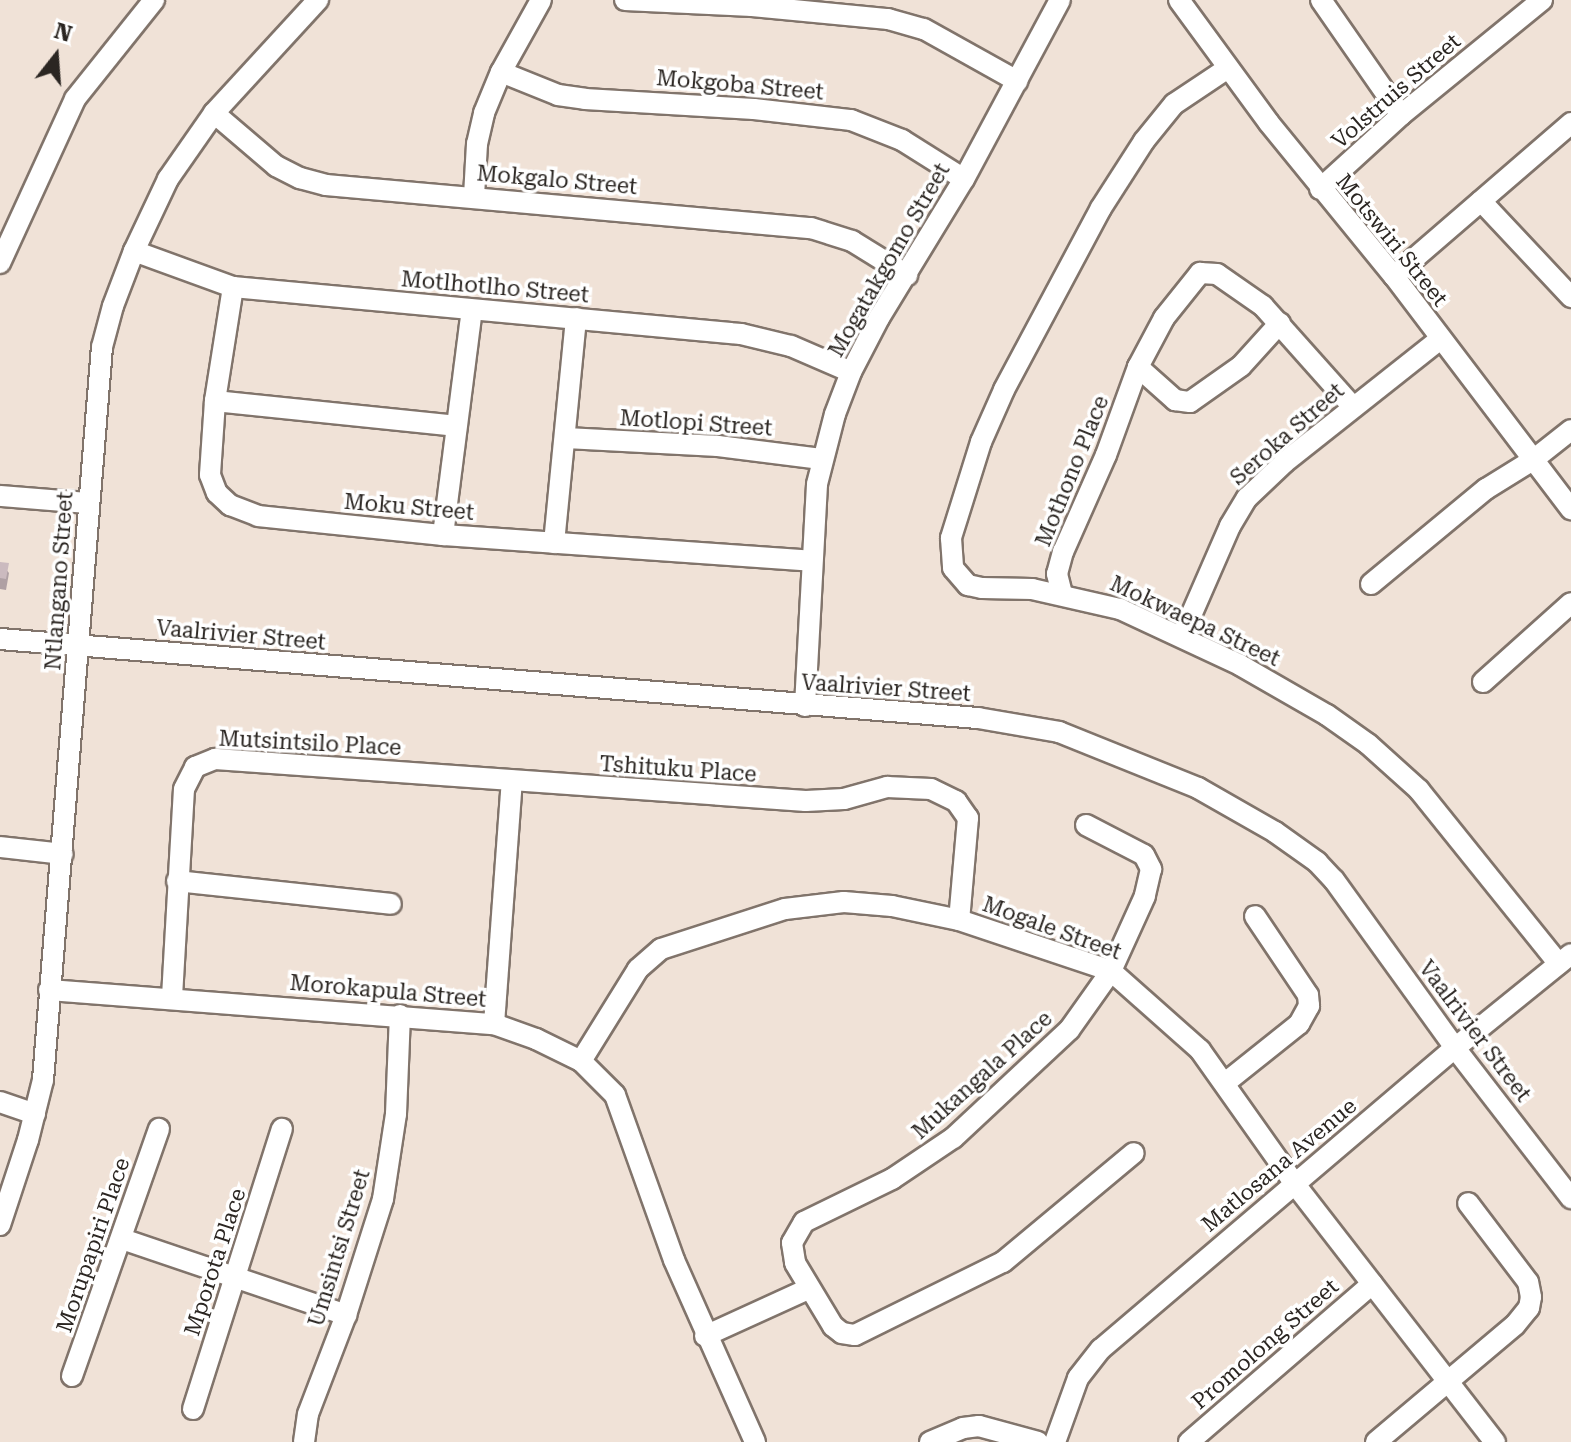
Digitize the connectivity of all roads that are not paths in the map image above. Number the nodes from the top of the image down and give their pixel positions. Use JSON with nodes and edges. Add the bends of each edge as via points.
{"nodes":[{"id":1,"x":154,"y":0,"type":"edge"},
{"id":2,"x":318,"y":0,"type":"edge"},
{"id":3,"x":541,"y":0,"type":"edge"},
{"id":4,"x":625,"y":0,"type":"edge"},
{"id":5,"x":1060,"y":0,"type":"edge"},
{"id":6,"x":1179,"y":0,"type":"edge"},
{"id":7,"x":1321,"y":0,"type":"edge"},
{"id":8,"x":1540,"y":1,"type":"edge"},
{"id":9,"x":1228,"y":68,"type":"junction"},
{"id":10,"x":501,"y":72,"type":"junction"},
{"id":11,"x":1017,"y":81,"type":"junction"},
{"id":12,"x":214,"y":113,"type":"junction"},
{"id":13,"x":1401,"y":115,"type":"junction"},
{"id":14,"x":1571,"y":123,"type":"edge"},
{"id":15,"x":964,"y":179,"type":"junction"},
{"id":16,"x":1320,"y":189,"type":"junction"},
{"id":17,"x":474,"y":196,"type":"junction"},
{"id":18,"x":1481,"y":201,"type":"junction"},
{"id":19,"x":134,"y":251,"type":"junction"},
{"id":20,"x":0,"y":263,"type":"edge"},
{"id":21,"x":907,"y":275,"type":"junction"},
{"id":22,"x":1394,"y":276,"type":"junction"},
{"id":23,"x":233,"y":287,"type":"junction"},
{"id":24,"x":1571,"y":297,"type":"edge"},
{"id":25,"x":472,"y":310,"type":"junction"},
{"id":26,"x":576,"y":318,"type":"junction"},
{"id":27,"x":1280,"y":323,"type":"junction"},
{"id":28,"x":1440,"y":339,"type":"junction"},
{"id":29,"x":1138,"y":367,"type":"junction"},
{"id":30,"x":851,"y":372,"type":"junction"},
{"id":31,"x":215,"y":401,"type":"junction"},
{"id":32,"x":1353,"y":407,"type":"junction"},
{"id":33,"x":455,"y":426,"type":"junction"},
{"id":34,"x":1571,"y":430,"type":"edge"},
{"id":35,"x":566,"y":438,"type":"junction"},
{"id":36,"x":821,"y":459,"type":"junction"},
{"id":37,"x":1533,"y":460,"type":"junction"},
{"id":38,"x":0,"y":496,"type":"edge"},
{"id":39,"x":87,"y":503,"type":"junction"},
{"id":40,"x":1569,"y":503,"type":"edge"},
{"id":41,"x":443,"y":535,"type":"junction"},
{"id":42,"x":554,"y":543,"type":"junction"},
{"id":43,"x":812,"y":561,"type":"junction"},
{"id":44,"x":1371,"y":584,"type":"dead end"},
{"id":45,"x":1062,"y":594,"type":"junction"},
{"id":46,"x":1571,"y":603,"type":"edge"},
{"id":47,"x":1182,"y":636,"type":"junction"},
{"id":48,"x":0,"y":639,"type":"edge"},
{"id":49,"x":80,"y":646,"type":"junction"},
{"id":50,"x":1483,"y":682,"type":"dead end"},
{"id":51,"x":805,"y":706,"type":"junction"},
{"id":52,"x":512,"y":781,"type":"junction"},
{"id":53,"x":1086,"y":825,"type":"dead end"},
{"id":54,"x":0,"y":847,"type":"edge"},
{"id":55,"x":63,"y":854,"type":"junction"},
{"id":56,"x":177,"y":881,"type":"junction"},
{"id":57,"x":391,"y":904,"type":"dead end"},
{"id":58,"x":1255,"y":916,"type":"dead end"},
{"id":59,"x":959,"y":920,"type":"junction"},
{"id":60,"x":1565,"y":959,"type":"edge"},
{"id":61,"x":1111,"y":971,"type":"junction"},
{"id":62,"x":49,"y":990,"type":"junction"},
{"id":63,"x":172,"y":997,"type":"junction"},
{"id":64,"x":400,"y":1015,"type":"junction"},
{"id":65,"x":494,"y":1024,"type":"junction"},
{"id":66,"x":1455,"y":1048,"type":"junction"},
{"id":67,"x":581,"y":1061,"type":"junction"},
{"id":68,"x":1225,"y":1083,"type":"junction"},
{"id":69,"x":0,"y":1102,"type":"edge"},
{"id":70,"x":35,"y":1114,"type":"junction"},
{"id":71,"x":159,"y":1129,"type":"dead end"},
{"id":72,"x":282,"y":1129,"type":"dead end"},
{"id":73,"x":1134,"y":1153,"type":"dead end"},
{"id":74,"x":1294,"y":1183,"type":"junction"},
{"id":75,"x":1571,"y":1198,"type":"edge"},
{"id":76,"x":1468,"y":1203,"type":"dead end"},
{"id":77,"x":0,"y":1225,"type":"edge"},
{"id":78,"x":122,"y":1239,"type":"junction"},
{"id":79,"x":236,"y":1278,"type":"junction"},
{"id":80,"x":1372,"y":1284,"type":"junction"},
{"id":81,"x":808,"y":1289,"type":"junction"},
{"id":82,"x":346,"y":1315,"type":"junction"},
{"id":83,"x":705,"y":1336,"type":"junction"},
{"id":84,"x":72,"y":1376,"type":"dead end"},
{"id":85,"x":1449,"y":1381,"type":"junction"},
{"id":86,"x":193,"y":1409,"type":"dead end"},
{"id":87,"x":304,"y":1442,"type":"edge"},
{"id":88,"x":755,"y":1442,"type":"edge"},
{"id":89,"x":930,"y":1442,"type":"edge"},
{"id":90,"x":1038,"y":1442,"type":"edge"},
{"id":91,"x":1055,"y":1442,"type":"edge"},
{"id":92,"x":1189,"y":1442,"type":"edge"},
{"id":93,"x":1376,"y":1442,"type":"edge"},
{"id":94,"x":1495,"y":1442,"type":"edge"}],
"edges":[{"from":1,"to":20,"type":"street","via":[[75,99]]},
{"from":2,"to":12,"type":"street","name":"Ntlangano Street"},
{"from":3,"to":10,"type":"street"},
{"from":4,"to":11,"type":"street","via":[[888,19],[924,29]]},
{"from":5,"to":11,"type":"street","name":"Mogatakgomo Street"},
{"from":6,"to":9,"type":"street","name":"Motswiri Street"},
{"from":7,"to":13,"type":"street"},
{"from":8,"to":13,"type":"street","name":"Volstruis Street"},
{"from":9,"to":16,"type":"street","name":"Motswiri Street"},
{"from":9,"to":45,"type":"street","name":"Mokwaepa Street","via":[[1174,104],[1101,208],[1004,390],[964,489],[951,538],[950,556],[958,576],[982,588]]},
{"from":10,"to":15,"type":"street","name":"Mokgoba Street","via":[[558,95],[585,99],[851,120],[902,140]]},
{"from":10,"to":17,"type":"street","via":[[480,127]]},
{"from":11,"to":15,"type":"street","name":"Mogatakgomo Street"},
{"from":12,"to":17,"type":"street","name":"Mokgalo Street","via":[[253,149],[300,178],[373,191]]},
{"from":12,"to":19,"type":"street","name":"Ntlangano Street","via":[[168,179]]},
{"from":13,"to":16,"type":"street","name":"Volstruis Street"},
{"from":14,"to":18,"type":"street"},
{"from":15,"to":21,"type":"street","name":"Mogatakgomo Street"},
{"from":16,"to":22,"type":"street","name":"Motswiri Street"},
{"from":17,"to":21,"type":"street","name":"Mokgalo Street","via":[[811,228],[852,241]]},
{"from":18,"to":22,"type":"street"},
{"from":18,"to":24,"type":"street"},
{"from":19,"to":23,"type":"street","name":"Motlhotlho Street"},
{"from":19,"to":39,"type":"street","name":"Ntlangano Street","via":[[102,347]]},
{"from":21,"to":30,"type":"street","name":"Mogatakgomo Street"},
{"from":22,"to":28,"type":"street","name":"Motswiri Street"},
{"from":23,"to":25,"type":"street","name":"Motlhotlho Street"},
{"from":23,"to":31,"type":"street","name":"Moku Street"},
{"from":25,"to":26,"type":"street","name":"Motlhotlho Street"},
{"from":25,"to":33,"type":"street"},
{"from":26,"to":30,"type":"street","name":"Motlhotlho Street","via":[[741,334],[791,346]]},
{"from":26,"to":35,"type":"street"},
{"from":27,"to":29,"type":"street","via":[[1241,366],[1190,402],[1175,400]]},
{"from":27,"to":29,"type":"street","name":"Mothono Place","via":[[1242,289],[1204,271],[1164,318]]},
{"from":27,"to":32,"type":"street","name":"Mothono Place"},
{"from":28,"to":32,"type":"street","name":"Seroka Street"},
{"from":28,"to":37,"type":"street","name":"Motswiri Street"},
{"from":29,"to":45,"type":"street","name":"Mothono Place","via":[[1111,445],[1063,552],[1057,574]]},
{"from":30,"to":36,"type":"street","name":"Mogatakgomo Street"},
{"from":31,"to":33,"type":"street"},
{"from":31,"to":41,"type":"street","name":"Moku Street","via":[[210,475],[217,493],[230,505],[258,516]]},
{"from":32,"to":47,"type":"street","name":"Seroka Street","via":[[1247,498]]},
{"from":33,"to":41,"type":"street"},
{"from":34,"to":37,"type":"street"},
{"from":35,"to":36,"type":"street","name":"Motlopi Street","via":[[718,446]]},
{"from":35,"to":42,"type":"street"},
{"from":36,"to":43,"type":"street","name":"Mogatakgomo Street"},
{"from":37,"to":40,"type":"street","name":"Motswiri Street"},
{"from":37,"to":44,"type":"street","via":[[1486,489]]},
{"from":38,"to":39,"type":"street"},
{"from":39,"to":49,"type":"street","name":"Ntlangano Street"},
{"from":41,"to":42,"type":"street","name":"Moku Street"},
{"from":42,"to":43,"type":"street","name":"Moku Street"},
{"from":43,"to":51,"type":"street","name":"Mogatakgomo Street"},
{"from":45,"to":47,"type":"street","name":"Mokwaepa Street","via":[[1120,609]]},
{"from":46,"to":50,"type":"street"},
{"from":47,"to":60,"type":"street","name":"Mokwaepa Street","via":[[1287,691],[1395,766]]},
{"from":48,"to":49,"type":"street","name":"Vaalrivier Street"},
{"from":49,"to":51,"type":"street","name":"Vaalrivier Street"},
{"from":49,"to":55,"type":"street","name":"Ntlangano Street"},
{"from":51,"to":66,"type":"street","name":"Vaalrivier Street","via":[[1032,726],[1198,788],[1317,862]]},
{"from":52,"to":56,"type":"street","name":"Mutsintsilo Place","via":[[230,759],[204,762],[188,774],[184,789]]},
{"from":52,"to":59,"type":"street","name":"Tshituku Place","via":[[806,801],[844,799],[887,787],[940,791],[963,808],[970,827]]},
{"from":52,"to":65,"type":"street"},
{"from":53,"to":61,"type":"street","name":"Mukangala Place","via":[[1144,855],[1151,869],[1145,896]]},
{"from":54,"to":55,"type":"street"},
{"from":55,"to":62,"type":"street","name":"Ntlangano Street"},
{"from":56,"to":57,"type":"street"},
{"from":56,"to":63,"type":"street","name":"Mutsintsilo Place"},
{"from":58,"to":68,"type":"street","via":[[1308,995],[1309,1006],[1299,1024]]},
{"from":59,"to":61,"type":"street","name":"Mogale Street"},
{"from":59,"to":67,"type":"street","name":"Mogale Street","via":[[844,902],[785,909],[695,935],[661,949],[638,969]]},
{"from":60,"to":66,"type":"street","name":"Matlosana Avenue"},
{"from":61,"to":68,"type":"street","name":"Mogale Street","via":[[1182,1030]]},
{"from":61,"to":81,"type":"street","name":"Mukangala Place","via":[[1069,1030],[953,1138],[892,1179],[798,1227],[792,1252]]},
{"from":62,"to":63,"type":"street","name":"Morokapula Street"},
{"from":62,"to":70,"type":"street","name":"Ntlangano Street","via":[[43,1080]]},
{"from":63,"to":64,"type":"street","name":"Morokapula Street"},
{"from":64,"to":65,"type":"street","name":"Morokapula Street"},
{"from":64,"to":82,"type":"street","name":"Umsintsi Street","via":[[391,1156],[383,1199]]},
{"from":65,"to":67,"type":"street","name":"Morokapula Street"},
{"from":66,"to":74,"type":"street","name":"Matlosana Avenue"},
{"from":66,"to":75,"type":"street","name":"Vaalrivier Street"},
{"from":67,"to":83,"type":"street","name":"Morokapula Street","via":[[615,1095]]},
{"from":68,"to":74,"type":"street","name":"Mogale Street"},
{"from":69,"to":70,"type":"street"},
{"from":70,"to":77,"type":"street","name":"Ntlangano Street"},
{"from":71,"to":78,"type":"street","name":"Morupapiri Place"},
{"from":72,"to":79,"type":"street","name":"Mporota Place"},
{"from":73,"to":81,"type":"street","name":"Mukangala Place","via":[[1003,1262],[871,1329],[855,1335],[838,1331]]},
{"from":74,"to":80,"type":"street","name":"Mogale Street"},
{"from":74,"to":91,"type":"street","name":"Matlosana Avenue","via":[[1092,1357],[1078,1378]]},
{"from":76,"to":85,"type":"street","via":[[1528,1282],[1531,1297],[1522,1318]]},
{"from":78,"to":79,"type":"street"},
{"from":78,"to":84,"type":"street","name":"Morupapiri Place"},
{"from":79,"to":82,"type":"street"},
{"from":79,"to":86,"type":"street","name":"Mporota Place"},
{"from":80,"to":85,"type":"street","name":"Mogale Street"},
{"from":80,"to":92,"type":"street","name":"Promolong Street"},
{"from":81,"to":83,"type":"street"},
{"from":82,"to":87,"type":"street","name":"Umsintsi Street","via":[[308,1414]]},
{"from":83,"to":88,"type":"street","name":"Morokapula Street"},
{"from":85,"to":93,"type":"street"},
{"from":85,"to":94,"type":"street","name":"Mogale Street"},
{"from":89,"to":90,"type":"street","via":[[979,1426]]}]}
